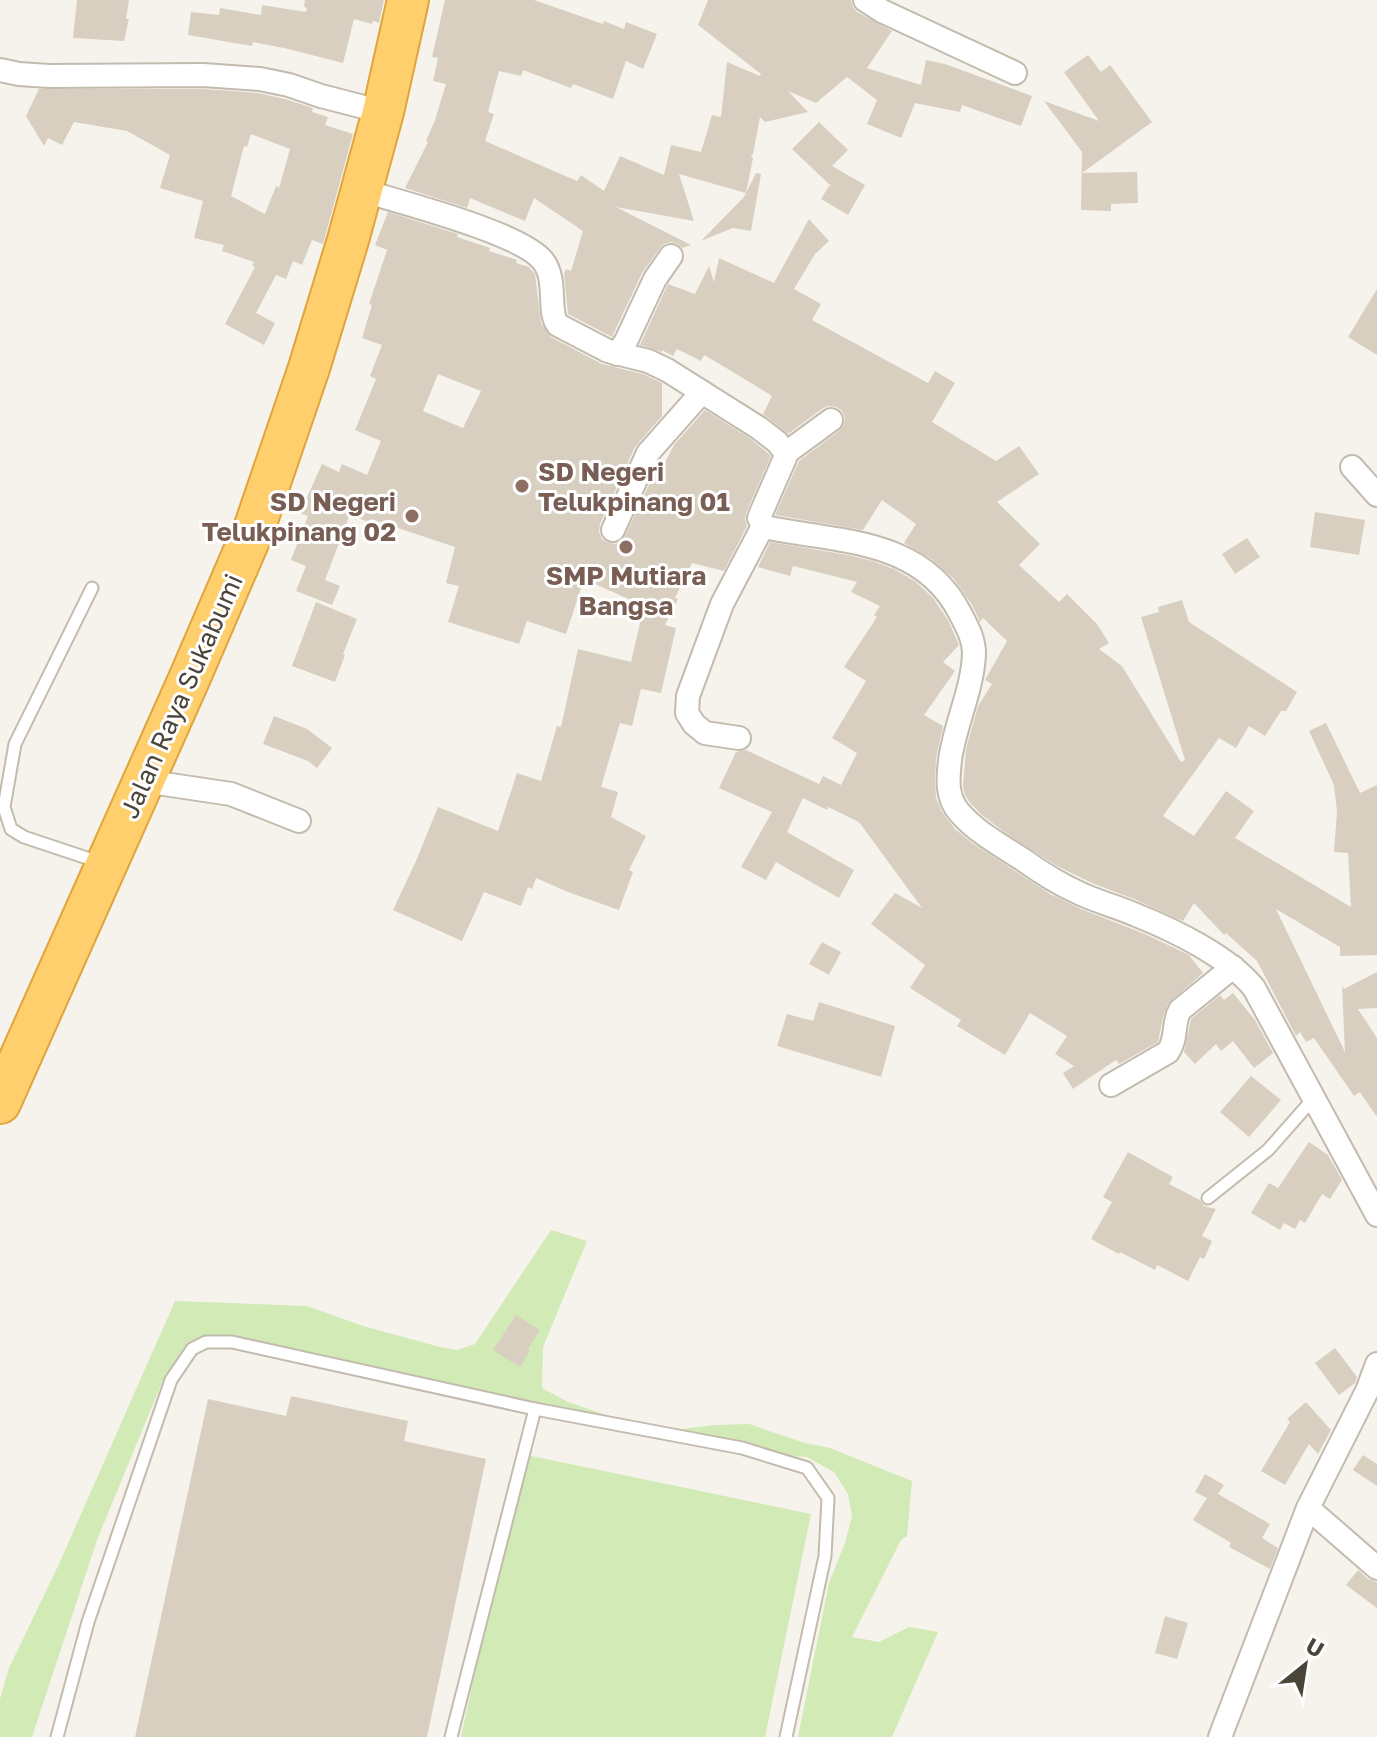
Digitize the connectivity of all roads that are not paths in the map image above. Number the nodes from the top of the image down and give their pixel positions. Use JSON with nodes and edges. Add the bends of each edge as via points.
{"nodes":[{"id":1,"x":408,"y":0,"type":"edge"},
{"id":2,"x":865,"y":0,"type":"edge"},
{"id":3,"x":0,"y":70,"type":"edge"},
{"id":4,"x":1015,"y":73,"type":"dead end"},
{"id":5,"x":383,"y":112,"type":"junction"},
{"id":6,"x":361,"y":190,"type":"junction"},
{"id":7,"x":671,"y":256,"type":"dead end"},
{"id":8,"x":617,"y":354,"type":"junction"},
{"id":9,"x":702,"y":392,"type":"junction"},
{"id":10,"x":831,"y":420,"type":"dead end"},
{"id":11,"x":786,"y":453,"type":"junction"},
{"id":12,"x":1352,"y":467,"type":"dead end"},
{"id":13,"x":1377,"y":495,"type":"edge"},
{"id":14,"x":763,"y":526,"type":"junction"},
{"id":15,"x":613,"y":530,"type":"dead end"},
{"id":16,"x":92,"y":588,"type":"dead end"},
{"id":17,"x":739,"y":738,"type":"dead end"},
{"id":18,"x":144,"y":781,"type":"junction"},
{"id":19,"x":299,"y":821,"type":"dead end"},
{"id":20,"x":106,"y":865,"type":"junction"},
{"id":21,"x":1233,"y":967,"type":"junction"},
{"id":22,"x":1111,"y":1085,"type":"dead end"},
{"id":23,"x":1313,"y":1099,"type":"junction"},
{"id":24,"x":0,"y":1103,"type":"edge"},
{"id":25,"x":1208,"y":1198,"type":"dead end"},
{"id":26,"x":1377,"y":1215,"type":"edge"},
{"id":27,"x":1377,"y":1364,"type":"edge"},
{"id":28,"x":535,"y":1409,"type":"junction"},
{"id":29,"x":1308,"y":1508,"type":"junction"},
{"id":30,"x":1377,"y":1568,"type":"edge"},
{"id":31,"x":57,"y":1737,"type":"edge"},
{"id":32,"x":451,"y":1737,"type":"edge"},
{"id":33,"x":786,"y":1737,"type":"edge"},
{"id":34,"x":1220,"y":1737,"type":"edge"}],
"edges":[{"from":1,"to":5,"type":"highway","name":"Jalan Raya Sukabumi"},
{"from":2,"to":4,"type":"street"},
{"from":3,"to":5,"type":"street","via":[[49,76],[260,79]]},
{"from":5,"to":6,"type":"highway","name":"Jalan Raya Sukabumi"},
{"from":6,"to":8,"type":"street","via":[[461,221],[534,253],[550,275],[555,323]]},
{"from":6,"to":18,"type":"highway","name":"Jalan Raya Sukabumi","via":[[255,526]]},
{"from":7,"to":8,"type":"street"},
{"from":8,"to":9,"type":"street","via":[[657,364]]},
{"from":9,"to":11,"type":"street","via":[[759,428]]},
{"from":9,"to":15,"type":"street","via":[[648,453]]},
{"from":10,"to":11,"type":"street"},
{"from":11,"to":14,"type":"street","via":[[759,518]]},
{"from":12,"to":13,"type":"street"},
{"from":14,"to":17,"type":"street","via":[[722,604],[688,696],[687,713],[694,724],[705,733]]},
{"from":14,"to":21,"type":"street","via":[[871,547],[917,564],[936,579],[953,599],[974,652],[951,757],[950,796],[956,809],[1054,880],[1153,922]]},
{"from":16,"to":20,"type":"lane","via":[[15,744],[4,807],[11,829],[24,837]]},
{"from":18,"to":19,"type":"street","via":[[231,794]]},
{"from":18,"to":20,"type":"highway","name":"Jalan Raya Sukabumi"},
{"from":20,"to":24,"type":"highway","name":"Jalan Raya Sukabumi"},
{"from":21,"to":22,"type":"street","via":[[1180,1010],[1168,1052]]},
{"from":21,"to":23,"type":"street","via":[[1254,988]]},
{"from":23,"to":25,"type":"lane","via":[[1268,1150]]},
{"from":23,"to":26,"type":"street"},
{"from":27,"to":29,"type":"street"},
{"from":28,"to":31,"type":"lane","via":[[232,1342],[206,1342],[192,1349],[171,1380],[88,1622]]},
{"from":28,"to":32,"type":"lane"},
{"from":28,"to":33,"type":"lane","via":[[742,1448],[807,1468],[828,1498],[825,1556]]},
{"from":29,"to":30,"type":"street"},
{"from":29,"to":34,"type":"street"}]}
